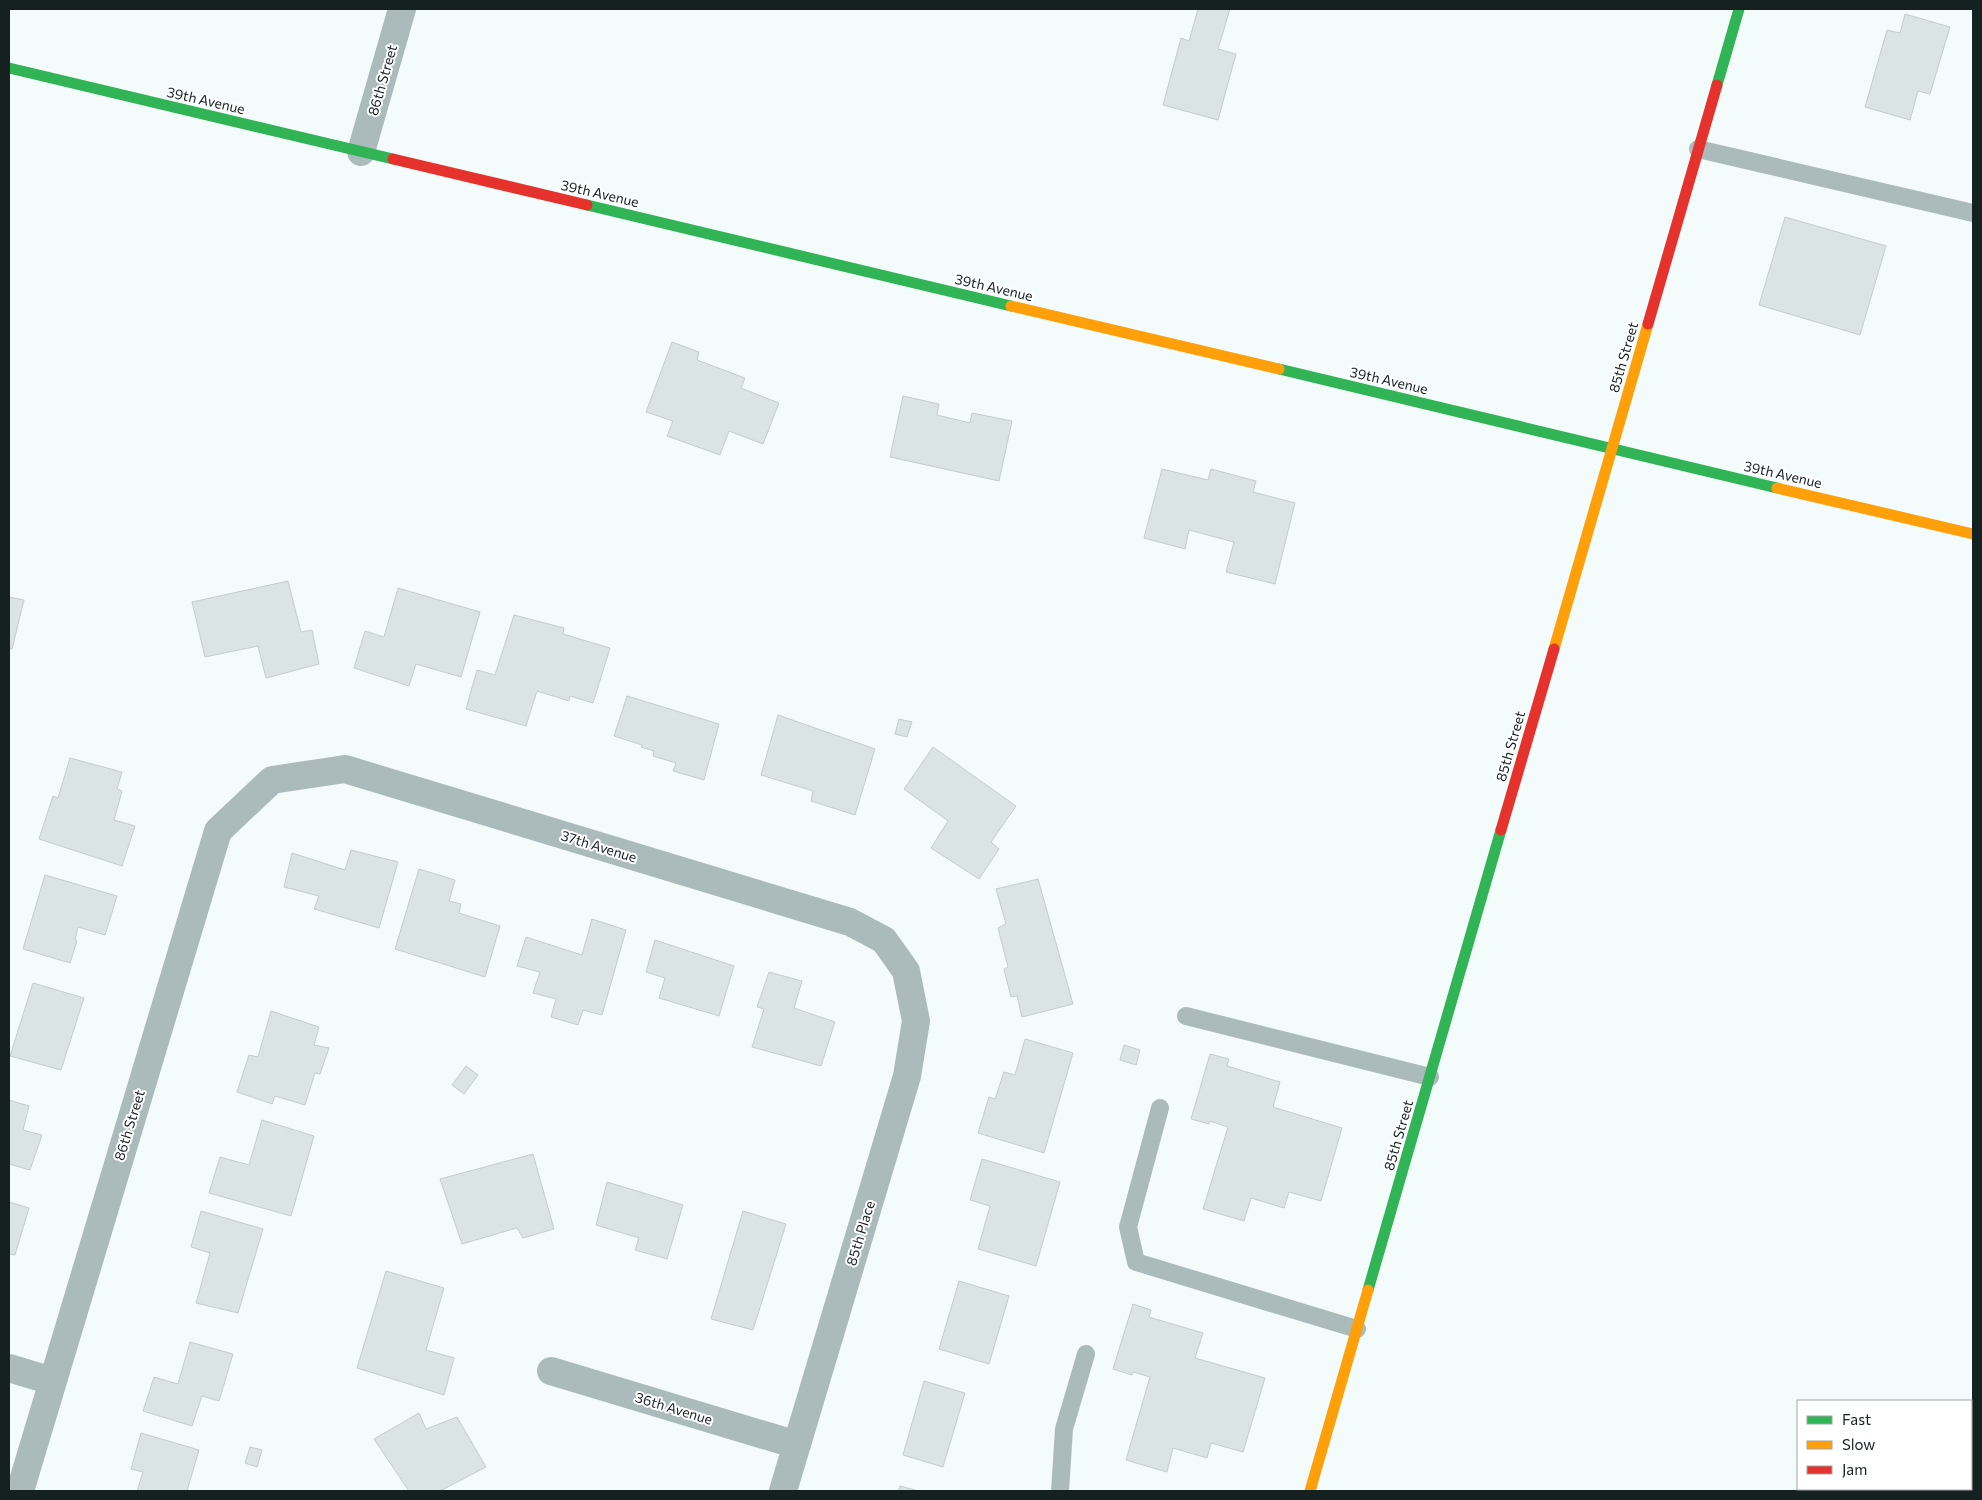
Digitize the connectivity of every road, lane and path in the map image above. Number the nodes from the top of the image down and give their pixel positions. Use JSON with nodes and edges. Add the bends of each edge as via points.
{"nodes":[{"id":1,"x":402,"y":9,"type":"edge"},
{"id":2,"x":1739,"y":9,"type":"edge"},
{"id":3,"x":9,"y":68,"type":"edge"},
{"id":4,"x":1698,"y":149,"type":"junction"},
{"id":5,"x":361,"y":152,"type":"junction"},
{"id":6,"x":1973,"y":213,"type":"edge"},
{"id":7,"x":1612,"y":448,"type":"junction"},
{"id":8,"x":1973,"y":534,"type":"edge"},
{"id":9,"x":272,"y":780,"type":"joint"},
{"id":10,"x":906,"y":972,"type":"joint"},
{"id":11,"x":1186,"y":1016,"type":"dead end"},
{"id":12,"x":1430,"y":1077,"type":"junction"},
{"id":13,"x":1160,"y":1108,"type":"dead end"},
{"id":14,"x":1357,"y":1329,"type":"junction"},
{"id":15,"x":1086,"y":1354,"type":"dead end"},
{"id":16,"x":9,"y":1368,"type":"edge"},
{"id":17,"x":551,"y":1371,"type":"dead end"},
{"id":18,"x":52,"y":1381,"type":"junction"},
{"id":19,"x":797,"y":1445,"type":"junction"},
{"id":20,"x":20,"y":1491,"type":"edge"},
{"id":21,"x":783,"y":1491,"type":"edge"},
{"id":22,"x":1060,"y":1491,"type":"edge"},
{"id":23,"x":1310,"y":1491,"type":"edge"}],
"edges":[{"from":1,"to":5,"type":"street","name":"86th Street"},
{"from":2,"to":4,"type":"main road","name":"85th Street"},
{"from":3,"to":5,"type":"main road","name":"39th Avenue"},
{"from":4,"to":6,"type":"lane"},
{"from":4,"to":7,"type":"main road","name":"85th Street"},
{"from":5,"to":7,"type":"main road","name":"39th Avenue"},
{"from":7,"to":8,"type":"main road","name":"39th Avenue"},
{"from":7,"to":12,"type":"main road","name":"85th Street"},
{"from":9,"to":10,"type":"street","name":"37th Avenue","via":[[345,769],[355,772],[850,922],[884,940]]},
{"from":9,"to":18,"type":"street","name":"86th Street","via":[[218,830]]},
{"from":10,"to":19,"type":"street","name":"85th Place","via":[[916,1021],[907,1076]]},
{"from":11,"to":12,"type":"lane"},
{"from":12,"to":14,"type":"main road","name":"85th Street"},
{"from":13,"to":14,"type":"lane","via":[[1128,1227],[1136,1262]]},
{"from":14,"to":23,"type":"main road","name":"85th Street"},
{"from":15,"to":22,"type":"lane","via":[[1064,1429]]},
{"from":16,"to":18,"type":"street"},
{"from":17,"to":19,"type":"street","name":"36th Avenue"},
{"from":18,"to":20,"type":"street","name":"86th Street"},
{"from":19,"to":21,"type":"street","name":"85th Place"}]}
